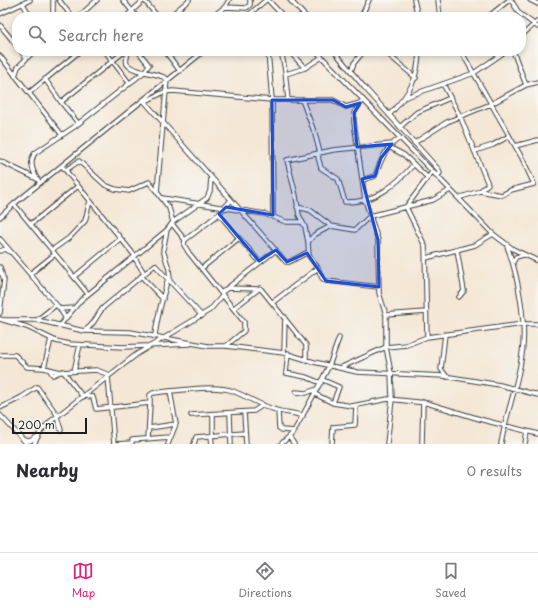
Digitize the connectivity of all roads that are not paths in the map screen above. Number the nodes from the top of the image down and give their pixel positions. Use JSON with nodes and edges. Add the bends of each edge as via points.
{"nodes":[{"id":1,"x":30,"y":0,"type":"edge"},
{"id":2,"x":53,"y":0,"type":"edge"},
{"id":3,"x":59,"y":0,"type":"edge"},
{"id":4,"x":97,"y":0,"type":"edge"},
{"id":5,"x":123,"y":0,"type":"edge"},
{"id":6,"x":144,"y":0,"type":"edge"},
{"id":7,"x":189,"y":0,"type":"edge"},
{"id":8,"x":229,"y":0,"type":"edge"},
{"id":9,"x":250,"y":0,"type":"edge"},
{"id":10,"x":267,"y":0,"type":"edge"},
{"id":11,"x":290,"y":0,"type":"edge"},
{"id":12,"x":369,"y":0,"type":"edge"},
{"id":13,"x":414,"y":0,"type":"edge"},
{"id":14,"x":438,"y":0,"type":"edge"},
{"id":15,"x":510,"y":0,"type":"edge"},
{"id":16,"x":530,"y":0,"type":"edge"},
{"id":17,"x":23,"y":4,"type":"junction"},
{"id":18,"x":538,"y":4,"type":"edge"},
{"id":19,"x":225,"y":7,"type":"junction"},
{"id":20,"x":132,"y":11,"type":"joint"},
{"id":21,"x":28,"y":12,"type":"edge"},
{"id":22,"x":53,"y":12,"type":"edge"},
{"id":23,"x":68,"y":12,"type":"edge"},
{"id":24,"x":84,"y":12,"type":"edge"},
{"id":25,"x":154,"y":12,"type":"edge"},
{"id":26,"x":175,"y":12,"type":"edge"},
{"id":27,"x":218,"y":12,"type":"edge"},
{"id":28,"x":252,"y":12,"type":"edge"},
{"id":29,"x":279,"y":12,"type":"edge"},
{"id":30,"x":301,"y":12,"type":"edge"},
{"id":31,"x":363,"y":12,"type":"edge"},
{"id":32,"x":417,"y":12,"type":"edge"},
{"id":33,"x":439,"y":12,"type":"edge"},
{"id":34,"x":494,"y":12,"type":"edge"},
{"id":35,"x":518,"y":12,"type":"edge"},
{"id":36,"x":0,"y":14,"type":"edge"},
{"id":37,"x":526,"y":18,"type":"edge"},
{"id":38,"x":537,"y":24,"type":"edge"},
{"id":39,"x":0,"y":25,"type":"edge"},
{"id":40,"x":526,"y":32,"type":"edge"},
{"id":41,"x":12,"y":40,"type":"edge"},
{"id":42,"x":0,"y":56,"type":"edge"},
{"id":43,"x":28,"y":56,"type":"edge"},
{"id":44,"x":74,"y":56,"type":"edge"},
{"id":45,"x":109,"y":56,"type":"edge"},
{"id":46,"x":120,"y":56,"type":"edge"},
{"id":47,"x":126,"y":56,"type":"edge"},
{"id":48,"x":142,"y":56,"type":"edge"},
{"id":49,"x":169,"y":56,"type":"edge"},
{"id":50,"x":198,"y":56,"type":"edge"},
{"id":51,"x":268,"y":56,"type":"edge"},
{"id":52,"x":282,"y":56,"type":"edge"},
{"id":53,"x":294,"y":56,"type":"edge"},
{"id":54,"x":338,"y":56,"type":"edge"},
{"id":55,"x":360,"y":56,"type":"edge"},
{"id":56,"x":390,"y":56,"type":"edge"},
{"id":57,"x":420,"y":56,"type":"edge"},
{"id":58,"x":464,"y":56,"type":"edge"},
{"id":59,"x":500,"y":56,"type":"edge"},
{"id":60,"x":515,"y":56,"type":"edge"},
{"id":61,"x":322,"y":57,"type":"joint"},
{"id":62,"x":26,"y":58,"type":"joint"},
{"id":63,"x":113,"y":62,"type":"junction"},
{"id":64,"x":305,"y":68,"type":"junction"},
{"id":65,"x":180,"y":71,"type":"junction"},
{"id":66,"x":351,"y":71,"type":"junction"},
{"id":67,"x":144,"y":72,"type":"junction"},
{"id":68,"x":474,"y":72,"type":"junction"},
{"id":69,"x":286,"y":74,"type":"junction"},
{"id":70,"x":15,"y":76,"type":"junction"},
{"id":71,"x":416,"y":78,"type":"junction"},
{"id":72,"x":45,"y":79,"type":"junction"},
{"id":73,"x":167,"y":82,"type":"junction"},
{"id":74,"x":538,"y":82,"type":"edge"},
{"id":75,"x":130,"y":84,"type":"junction"},
{"id":76,"x":444,"y":84,"type":"junction"},
{"id":77,"x":526,"y":85,"type":"junction"},
{"id":78,"x":166,"y":91,"type":"junction"},
{"id":79,"x":30,"y":92,"type":"junction"},
{"id":80,"x":406,"y":97,"type":"junction"},
{"id":81,"x":450,"y":98,"type":"junction"},
{"id":82,"x":272,"y":100,"type":"junction"},
{"id":83,"x":288,"y":100,"type":"junction"},
{"id":84,"x":302,"y":100,"type":"junction"},
{"id":85,"x":144,"y":101,"type":"junction"},
{"id":86,"x":362,"y":101,"type":"junction"},
{"id":87,"x":61,"y":102,"type":"junction"},
{"id":88,"x":491,"y":104,"type":"junction"},
{"id":89,"x":389,"y":115,"type":"junction"},
{"id":90,"x":460,"y":116,"type":"junction"},
{"id":91,"x":393,"y":119,"type":"junction"},
{"id":92,"x":78,"y":124,"type":"junction"},
{"id":93,"x":163,"y":124,"type":"junction"},
{"id":94,"x":386,"y":124,"type":"junction"},
{"id":95,"x":400,"y":127,"type":"junction"},
{"id":96,"x":62,"y":135,"type":"junction"},
{"id":97,"x":509,"y":136,"type":"junction"},
{"id":98,"x":400,"y":138,"type":"junction"},
{"id":99,"x":538,"y":140,"type":"edge"},
{"id":100,"x":414,"y":143,"type":"junction"},
{"id":101,"x":391,"y":146,"type":"junction"},
{"id":102,"x":515,"y":146,"type":"junction"},
{"id":103,"x":357,"y":147,"type":"junction"},
{"id":104,"x":419,"y":148,"type":"junction"},
{"id":105,"x":475,"y":151,"type":"junction"},
{"id":106,"x":320,"y":153,"type":"junction"},
{"id":107,"x":415,"y":154,"type":"junction"},
{"id":108,"x":0,"y":161,"type":"edge"},
{"id":109,"x":412,"y":163,"type":"junction"},
{"id":110,"x":62,"y":166,"type":"junction"},
{"id":111,"x":66,"y":170,"type":"junction"},
{"id":112,"x":432,"y":172,"type":"junction"},
{"id":113,"x":427,"y":177,"type":"junction"},
{"id":114,"x":437,"y":177,"type":"junction"},
{"id":115,"x":211,"y":178,"type":"junction"},
{"id":116,"x":362,"y":180,"type":"junction"},
{"id":117,"x":39,"y":181,"type":"junction"},
{"id":118,"x":536,"y":184,"type":"edge"},
{"id":119,"x":78,"y":186,"type":"junction"},
{"id":120,"x":450,"y":190,"type":"junction"},
{"id":121,"x":480,"y":191,"type":"junction"},
{"id":122,"x":158,"y":192,"type":"junction"},
{"id":123,"x":162,"y":198,"type":"junction"},
{"id":124,"x":458,"y":198,"type":"junction"},
{"id":125,"x":231,"y":200,"type":"junction"},
{"id":126,"x":365,"y":200,"type":"junction"},
{"id":127,"x":90,"y":201,"type":"junction"},
{"id":128,"x":200,"y":203,"type":"junction"},
{"id":129,"x":14,"y":204,"type":"junction"},
{"id":130,"x":297,"y":207,"type":"junction"},
{"id":131,"x":406,"y":207,"type":"junction"},
{"id":132,"x":226,"y":208,"type":"junction"},
{"id":133,"x":241,"y":211,"type":"junction"},
{"id":134,"x":219,"y":214,"type":"junction"},
{"id":135,"x":273,"y":216,"type":"junction"},
{"id":136,"x":370,"y":216,"type":"junction"},
{"id":137,"x":0,"y":217,"type":"edge"},
{"id":138,"x":302,"y":222,"type":"junction"},
{"id":139,"x":31,"y":224,"type":"junction"},
{"id":140,"x":173,"y":224,"type":"junction"},
{"id":141,"x":330,"y":226,"type":"junction"},
{"id":142,"x":167,"y":230,"type":"junction"},
{"id":143,"x":493,"y":234,"type":"junction"},
{"id":144,"x":238,"y":238,"type":"junction"},
{"id":145,"x":0,"y":239,"type":"edge"},
{"id":146,"x":120,"y":239,"type":"junction"},
{"id":147,"x":185,"y":240,"type":"junction"},
{"id":148,"x":308,"y":242,"type":"junction"},
{"id":149,"x":507,"y":245,"type":"junction"},
{"id":150,"x":52,"y":250,"type":"junction"},
{"id":151,"x":276,"y":250,"type":"junction"},
{"id":152,"x":457,"y":250,"type":"junction"},
{"id":153,"x":0,"y":251,"type":"edge"},
{"id":154,"x":308,"y":252,"type":"junction"},
{"id":155,"x":13,"y":253,"type":"junction"},
{"id":156,"x":55,"y":254,"type":"junction"},
{"id":157,"x":523,"y":255,"type":"junction"},
{"id":158,"x":134,"y":256,"type":"junction"},
{"id":159,"x":426,"y":258,"type":"junction"},
{"id":160,"x":259,"y":261,"type":"junction"},
{"id":161,"x":538,"y":261,"type":"edge"},
{"id":162,"x":513,"y":262,"type":"junction"},
{"id":163,"x":0,"y":267,"type":"edge"},
{"id":164,"x":202,"y":268,"type":"junction"},
{"id":165,"x":318,"y":268,"type":"junction"},
{"id":166,"x":1,"y":273,"type":"edge"},
{"id":167,"x":30,"y":274,"type":"junction"},
{"id":168,"x":143,"y":275,"type":"junction"},
{"id":169,"x":74,"y":277,"type":"junction"},
{"id":170,"x":169,"y":278,"type":"junction"},
{"id":171,"x":379,"y":287,"type":"junction"},
{"id":172,"x":227,"y":288,"type":"junction"},
{"id":173,"x":260,"y":288,"type":"junction"},
{"id":174,"x":88,"y":294,"type":"junction"},
{"id":175,"x":222,"y":294,"type":"junction"},
{"id":176,"x":459,"y":297,"type":"dead end"},
{"id":177,"x":163,"y":300,"type":"junction"},
{"id":178,"x":272,"y":302,"type":"junction"},
{"id":179,"x":56,"y":305,"type":"junction"},
{"id":180,"x":74,"y":308,"type":"junction"},
{"id":181,"x":234,"y":308,"type":"junction"},
{"id":182,"x":60,"y":309,"type":"junction"},
{"id":183,"x":426,"y":312,"type":"junction"},
{"id":184,"x":0,"y":313,"type":"edge"},
{"id":185,"x":386,"y":315,"type":"junction"},
{"id":186,"x":202,"y":316,"type":"junction"},
{"id":187,"x":285,"y":317,"type":"junction"},
{"id":188,"x":2,"y":319,"type":"edge"},
{"id":189,"x":66,"y":319,"type":"junction"},
{"id":190,"x":36,"y":320,"type":"junction"},
{"id":191,"x":61,"y":324,"type":"junction"},
{"id":192,"x":523,"y":324,"type":"junction"},
{"id":193,"x":538,"y":324,"type":"edge"},
{"id":194,"x":84,"y":331,"type":"junction"},
{"id":195,"x":445,"y":334,"type":"junction"},
{"id":196,"x":154,"y":336,"type":"junction"},
{"id":197,"x":427,"y":337,"type":"junction"},
{"id":198,"x":164,"y":338,"type":"junction"},
{"id":199,"x":338,"y":338,"type":"dead end"},
{"id":200,"x":51,"y":339,"type":"junction"},
{"id":201,"x":192,"y":344,"type":"junction"},
{"id":202,"x":80,"y":345,"type":"junction"},
{"id":203,"x":150,"y":346,"type":"junction"},
{"id":204,"x":226,"y":346,"type":"junction"},
{"id":205,"x":386,"y":347,"type":"junction"},
{"id":206,"x":286,"y":353,"type":"junction"},
{"id":207,"x":0,"y":355,"type":"edge"},
{"id":208,"x":306,"y":360,"type":"junction"},
{"id":209,"x":329,"y":366,"type":"junction"},
{"id":210,"x":342,"y":367,"type":"junction"},
{"id":211,"x":44,"y":368,"type":"junction"},
{"id":212,"x":441,"y":369,"type":"junction"},
{"id":213,"x":74,"y":371,"type":"junction"},
{"id":214,"x":62,"y":372,"type":"junction"},
{"id":215,"x":391,"y":373,"type":"junction"},
{"id":216,"x":109,"y":375,"type":"junction"},
{"id":217,"x":434,"y":376,"type":"junction"},
{"id":218,"x":448,"y":378,"type":"junction"},
{"id":219,"x":322,"y":381,"type":"junction"},
{"id":220,"x":514,"y":388,"type":"junction"},
{"id":221,"x":317,"y":389,"type":"junction"},
{"id":222,"x":170,"y":391,"type":"junction"},
{"id":223,"x":296,"y":392,"type":"dead end"},
{"id":224,"x":315,"y":394,"type":"junction"},
{"id":225,"x":538,"y":394,"type":"edge"},
{"id":226,"x":84,"y":397,"type":"junction"},
{"id":227,"x":392,"y":399,"type":"junction"},
{"id":228,"x":423,"y":402,"type":"junction"},
{"id":229,"x":333,"y":403,"type":"junction"},
{"id":230,"x":150,"y":404,"type":"junction"},
{"id":231,"x":263,"y":406,"type":"junction"},
{"id":232,"x":356,"y":406,"type":"junction"},
{"id":233,"x":0,"y":408,"type":"edge"},
{"id":234,"x":111,"y":408,"type":"junction"},
{"id":235,"x":278,"y":411,"type":"junction"},
{"id":236,"x":244,"y":412,"type":"junction"},
{"id":237,"x":213,"y":414,"type":"junction"},
{"id":238,"x":230,"y":414,"type":"junction"},
{"id":239,"x":0,"y":415,"type":"edge"},
{"id":240,"x":191,"y":415,"type":"dead end"},
{"id":241,"x":58,"y":416,"type":"junction"},
{"id":242,"x":303,"y":416,"type":"junction"},
{"id":243,"x":176,"y":424,"type":"junction"},
{"id":244,"x":504,"y":426,"type":"junction"},
{"id":245,"x":149,"y":428,"type":"junction"},
{"id":246,"x":61,"y":430,"type":"dead end"},
{"id":247,"x":295,"y":430,"type":"junction"},
{"id":248,"x":527,"y":432,"type":"junction"},
{"id":249,"x":245,"y":433,"type":"junction"},
{"id":250,"x":538,"y":434,"type":"edge"},
{"id":251,"x":231,"y":435,"type":"junction"},
{"id":252,"x":37,"y":436,"type":"junction"},
{"id":253,"x":212,"y":436,"type":"junction"},
{"id":254,"x":170,"y":437,"type":"junction"},
{"id":255,"x":290,"y":438,"type":"junction"},
{"id":256,"x":22,"y":439,"type":"junction"},
{"id":257,"x":148,"y":439,"type":"junction"},
{"id":258,"x":27,"y":444,"type":"edge"},
{"id":259,"x":34,"y":444,"type":"edge"},
{"id":260,"x":115,"y":444,"type":"edge"},
{"id":261,"x":168,"y":444,"type":"edge"},
{"id":262,"x":194,"y":444,"type":"edge"},
{"id":263,"x":212,"y":444,"type":"edge"},
{"id":264,"x":231,"y":444,"type":"edge"},
{"id":265,"x":246,"y":444,"type":"edge"},
{"id":266,"x":282,"y":444,"type":"edge"},
{"id":267,"x":294,"y":444,"type":"edge"},
{"id":268,"x":332,"y":444,"type":"edge"},
{"id":269,"x":387,"y":444,"type":"edge"},
{"id":270,"x":422,"y":444,"type":"edge"},
{"id":271,"x":501,"y":444,"type":"edge"},
{"id":272,"x":525,"y":444,"type":"edge"}],
"edges":[{"from":1,"to":17,"type":"street"},
{"from":2,"to":22,"type":"street"},
{"from":3,"to":23,"type":"street"},
{"from":4,"to":24,"type":"street"},
{"from":5,"to":20,"type":"street"},
{"from":6,"to":20,"type":"street"},
{"from":6,"to":25,"type":"street"},
{"from":7,"to":26,"type":"street"},
{"from":8,"to":19,"type":"street"},
{"from":9,"to":19,"type":"street","via":[[250,5],[246,8]]},
{"from":10,"to":28,"type":"street"},
{"from":10,"to":29,"type":"street"},
{"from":11,"to":30,"type":"street"},
{"from":12,"to":31,"type":"street"},
{"from":13,"to":32,"type":"street"},
{"from":14,"to":33,"type":"street"},
{"from":15,"to":34,"type":"street"},
{"from":15,"to":35,"type":"street"},
{"from":16,"to":18,"type":"street"},
{"from":17,"to":21,"type":"street"},
{"from":17,"to":36,"type":"street"},
{"from":19,"to":27,"type":"street"},
{"from":37,"to":38,"type":"street"},
{"from":38,"to":40,"type":"street"},
{"from":39,"to":41,"type":"street"},
{"from":42,"to":70,"type":"street"},
{"from":43,"to":62,"type":"street"},
{"from":44,"to":72,"type":"street"},
{"from":45,"to":63,"type":"street"},
{"from":46,"to":63,"type":"street"},
{"from":47,"to":67,"type":"street","via":[[127,64]]},
{"from":48,"to":67,"type":"street","via":[[149,65]]},
{"from":49,"to":65,"type":"street"},
{"from":50,"to":65,"type":"street"},
{"from":51,"to":82,"type":"street"},
{"from":52,"to":69,"type":"street"},
{"from":53,"to":64,"type":"street"},
{"from":54,"to":66,"type":"street"},
{"from":55,"to":66,"type":"street"},
{"from":56,"to":71,"type":"street"},
{"from":57,"to":71,"type":"street"},
{"from":58,"to":68,"type":"street"},
{"from":59,"to":68,"type":"street"},
{"from":60,"to":77,"type":"street"},
{"from":61,"to":64,"type":"street"},
{"from":61,"to":86,"type":"street"},
{"from":62,"to":70,"type":"street","via":[[16,69]]},
{"from":63,"to":75,"type":"street"},
{"from":63,"to":87,"type":"street"},
{"from":64,"to":69,"type":"street"},
{"from":65,"to":73,"type":"street"},
{"from":66,"to":89,"type":"street"},
{"from":67,"to":73,"type":"street","via":[[162,76]]},
{"from":67,"to":75,"type":"street"},
{"from":68,"to":76,"type":"street"},
{"from":68,"to":88,"type":"street"},
{"from":69,"to":83,"type":"street"},
{"from":70,"to":79,"type":"street"},
{"from":71,"to":80,"type":"street"},
{"from":72,"to":79,"type":"street"},
{"from":72,"to":87,"type":"street"},
{"from":73,"to":78,"type":"street"},
{"from":73,"to":85,"type":"street"},
{"from":74,"to":77,"type":"street"},
{"from":75,"to":92,"type":"street"},
{"from":76,"to":80,"type":"street"},
{"from":76,"to":81,"type":"street"},
{"from":77,"to":88,"type":"street"},
{"from":78,"to":82,"type":"street"},
{"from":78,"to":85,"type":"street"},
{"from":78,"to":93,"type":"street"},
{"from":79,"to":96,"type":"street"},
{"from":80,"to":89,"type":"street"},
{"from":81,"to":90,"type":"street"},
{"from":81,"to":95,"type":"street","via":[[417,112]]},
{"from":82,"to":83,"type":"street"},
{"from":82,"to":135,"type":"street"},
{"from":83,"to":84,"type":"street"},
{"from":84,"to":86,"type":"street","via":[[333,100],[346,107]]},
{"from":84,"to":106,"type":"street"},
{"from":85,"to":93,"type":"street"},
{"from":85,"to":110,"type":"street"},
{"from":86,"to":94,"type":"street"},
{"from":86,"to":103,"type":"street","via":[[354,113]]},
{"from":87,"to":92,"type":"street"},
{"from":88,"to":90,"type":"street"},
{"from":88,"to":97,"type":"street"},
{"from":89,"to":91,"type":"street"},
{"from":90,"to":100,"type":"street","via":[[439,126]]},
{"from":90,"to":105,"type":"street"},
{"from":91,"to":94,"type":"street"},
{"from":91,"to":95,"type":"street"},
{"from":92,"to":96,"type":"street"},
{"from":93,"to":115,"type":"street"},
{"from":93,"to":122,"type":"street"},
{"from":94,"to":98,"type":"street"},
{"from":95,"to":100,"type":"street"},
{"from":96,"to":117,"type":"street","via":[[33,156],[33,168]]},
{"from":97,"to":102,"type":"street"},
{"from":97,"to":105,"type":"street"},
{"from":98,"to":101,"type":"street"},
{"from":98,"to":107,"type":"street"},
{"from":99,"to":102,"type":"street"},
{"from":100,"to":104,"type":"street"},
{"from":101,"to":103,"type":"street"},
{"from":101,"to":109,"type":"street"},
{"from":101,"to":116,"type":"street","via":[[381,158],[375,176]]},
{"from":102,"to":118,"type":"street"},
{"from":103,"to":106,"type":"street"},
{"from":103,"to":116,"type":"street"},
{"from":104,"to":107,"type":"street"},
{"from":104,"to":114,"type":"street","via":[[439,170]]},
{"from":105,"to":121,"type":"street","via":[[488,184]]},
{"from":106,"to":126,"type":"street","via":[[318,157],[321,168],[338,178],[345,202]]},
{"from":106,"to":130,"type":"street","via":[[287,160]]},
{"from":107,"to":109,"type":"street"},
{"from":107,"to":112,"type":"street"},
{"from":108,"to":117,"type":"street"},
{"from":109,"to":113,"type":"street"},
{"from":109,"to":126,"type":"street","via":[[385,192]]},
{"from":110,"to":111,"type":"street"},
{"from":110,"to":117,"type":"street"},
{"from":111,"to":119,"type":"street"},
{"from":111,"to":122,"type":"street","via":[[79,161],[109,187],[129,191],[149,182]]},
{"from":112,"to":113,"type":"street"},
{"from":112,"to":114,"type":"street"},
{"from":113,"to":131,"type":"street"},
{"from":114,"to":120,"type":"street"},
{"from":115,"to":125,"type":"street"},
{"from":115,"to":128,"type":"street","via":[[209,194]]},
{"from":116,"to":126,"type":"street"},
{"from":117,"to":129,"type":"street"},
{"from":118,"to":121,"type":"street","via":[[502,195]]},
{"from":119,"to":127,"type":"street"},
{"from":119,"to":139,"type":"street"},
{"from":120,"to":124,"type":"street"},
{"from":120,"to":131,"type":"street","via":[[433,200]]},
{"from":121,"to":124,"type":"street"},
{"from":122,"to":123,"type":"street"},
{"from":123,"to":128,"type":"street"},
{"from":123,"to":140,"type":"street","via":[[171,212]]},
{"from":124,"to":143,"type":"street"},
{"from":125,"to":132,"type":"street"},
{"from":125,"to":133,"type":"street"},
{"from":126,"to":136,"type":"street"},
{"from":127,"to":146,"type":"street"},
{"from":127,"to":150,"type":"street","via":[[85,221],[69,238]]},
{"from":128,"to":132,"type":"street"},
{"from":128,"to":140,"type":"street"},
{"from":129,"to":137,"type":"street"},
{"from":129,"to":139,"type":"street"},
{"from":130,"to":138,"type":"street"},
{"from":130,"to":141,"type":"street","via":[[315,213]]},
{"from":131,"to":136,"type":"street"},
{"from":131,"to":159,"type":"street","via":[[424,241]]},
{"from":132,"to":133,"type":"street"},
{"from":132,"to":134,"type":"street"},
{"from":133,"to":135,"type":"street"},
{"from":133,"to":151,"type":"street"},
{"from":134,"to":144,"type":"street"},
{"from":134,"to":147,"type":"street"},
{"from":135,"to":138,"type":"street","via":[[286,222]]},
{"from":136,"to":141,"type":"street","via":[[357,229]]},
{"from":136,"to":171,"type":"street","via":[[378,240]]},
{"from":138,"to":148,"type":"street"},
{"from":139,"to":150,"type":"street"},
{"from":140,"to":142,"type":"street"},
{"from":140,"to":147,"type":"street"},
{"from":141,"to":148,"type":"street","via":[[314,234]]},
{"from":142,"to":158,"type":"street"},
{"from":142,"to":170,"type":"street","via":[[163,250]]},
{"from":143,"to":149,"type":"street"},
{"from":143,"to":152,"type":"street","via":[[475,245]]},
{"from":144,"to":160,"type":"street"},
{"from":144,"to":164,"type":"street"},
{"from":145,"to":155,"type":"street"},
{"from":146,"to":158,"type":"street"},
{"from":146,"to":169,"type":"street"},
{"from":147,"to":164,"type":"street","via":[[185,247]]},
{"from":148,"to":154,"type":"street"},
{"from":149,"to":157,"type":"street"},
{"from":149,"to":162,"type":"street"},
{"from":150,"to":156,"type":"street"},
{"from":151,"to":154,"type":"street","via":[[287,262]]},
{"from":151,"to":160,"type":"street"},
{"from":152,"to":159,"type":"street"},
{"from":152,"to":176,"type":"street","via":[[464,291]]},
{"from":153,"to":155,"type":"street","via":[[6,249]]},
{"from":154,"to":165,"type":"street"},
{"from":155,"to":167,"type":"street"},
{"from":156,"to":167,"type":"street"},
{"from":156,"to":169,"type":"street"},
{"from":157,"to":161,"type":"street"},
{"from":157,"to":162,"type":"street","via":[[516,257]]},
{"from":158,"to":168,"type":"street"},
{"from":158,"to":174,"type":"street"},
{"from":159,"to":183,"type":"street"},
{"from":160,"to":172,"type":"street"},
{"from":162,"to":192,"type":"street"},
{"from":163,"to":166,"type":"street"},
{"from":164,"to":175,"type":"street"},
{"from":165,"to":171,"type":"street","via":[[322,278],[330,283]]},
{"from":165,"to":178,"type":"street"},
{"from":166,"to":184,"type":"street","via":[[4,280]]},
{"from":167,"to":179,"type":"street"},
{"from":168,"to":170,"type":"street","via":[[157,265]]},
{"from":168,"to":177,"type":"street"},
{"from":168,"to":194,"type":"street","via":[[99,312],[93,325]]},
{"from":169,"to":174,"type":"street"},
{"from":170,"to":177,"type":"street"},
{"from":170,"to":186,"type":"street"},
{"from":171,"to":185,"type":"street","via":[[380,300]]},
{"from":172,"to":173,"type":"street"},
{"from":172,"to":175,"type":"street"},
{"from":173,"to":178,"type":"street"},
{"from":173,"to":181,"type":"street"},
{"from":174,"to":180,"type":"street"},
{"from":175,"to":181,"type":"street"},
{"from":175,"to":186,"type":"street","via":[[215,306]]},
{"from":177,"to":196,"type":"street","via":[[157,314]]},
{"from":178,"to":187,"type":"street"},
{"from":179,"to":182,"type":"street"},
{"from":179,"to":190,"type":"street"},
{"from":180,"to":182,"type":"street"},
{"from":180,"to":189,"type":"street"},
{"from":181,"to":204,"type":"street","via":[[244,322],[245,328]]},
{"from":182,"to":189,"type":"street"},
{"from":183,"to":185,"type":"street"},
{"from":183,"to":197,"type":"street"},
{"from":185,"to":205,"type":"street"},
{"from":186,"to":198,"type":"street"},
{"from":187,"to":206,"type":"street"},
{"from":187,"to":208,"type":"street","via":[[306,346]]},
{"from":188,"to":190,"type":"street"},
{"from":188,"to":200,"type":"street","via":[[27,327]]},
{"from":189,"to":191,"type":"street"},
{"from":190,"to":191,"type":"street"},
{"from":191,"to":194,"type":"street"},
{"from":192,"to":193,"type":"street"},
{"from":192,"to":195,"type":"street"},
{"from":192,"to":220,"type":"street","via":[[523,351]]},
{"from":194,"to":196,"type":"street","via":[[130,332]]},
{"from":195,"to":197,"type":"street"},
{"from":195,"to":212,"type":"street"},
{"from":196,"to":198,"type":"street"},
{"from":197,"to":205,"type":"street","via":[[406,345]]},
{"from":198,"to":201,"type":"street"},
{"from":198,"to":203,"type":"street"},
{"from":199,"to":209,"type":"street"},
{"from":200,"to":202,"type":"street"},
{"from":200,"to":211,"type":"street"},
{"from":201,"to":203,"type":"street"},
{"from":201,"to":204,"type":"street"},
{"from":202,"to":203,"type":"street"},
{"from":202,"to":213,"type":"street"},
{"from":203,"to":216,"type":"street"},
{"from":204,"to":206,"type":"street"},
{"from":205,"to":210,"type":"street"},
{"from":205,"to":215,"type":"street"},
{"from":206,"to":208,"type":"street"},
{"from":206,"to":219,"type":"street","via":[[286,373]]},
{"from":207,"to":211,"type":"street","via":[[15,355],[27,367]]},
{"from":208,"to":209,"type":"street"},
{"from":209,"to":210,"type":"street"},
{"from":209,"to":219,"type":"street"},
{"from":210,"to":215,"type":"street","via":[[357,372]]},
{"from":211,"to":214,"type":"street","via":[[53,375]]},
{"from":212,"to":217,"type":"street"},
{"from":212,"to":218,"type":"street"},
{"from":213,"to":214,"type":"street"},
{"from":213,"to":216,"type":"street","via":[[96,370]]},
{"from":214,"to":226,"type":"street"},
{"from":215,"to":217,"type":"street"},
{"from":215,"to":227,"type":"street"},
{"from":216,"to":226,"type":"street"},
{"from":216,"to":234,"type":"street"},
{"from":217,"to":218,"type":"street"},
{"from":218,"to":220,"type":"street"},
{"from":219,"to":221,"type":"street"},
{"from":219,"to":229,"type":"street","via":[[339,387]]},
{"from":220,"to":225,"type":"street"},
{"from":220,"to":244,"type":"street"},
{"from":221,"to":223,"type":"street"},
{"from":221,"to":224,"type":"street"},
{"from":222,"to":230,"type":"street","via":[[151,394]]},
{"from":222,"to":231,"type":"street","via":[[225,390]]},
{"from":222,"to":243,"type":"street"},
{"from":224,"to":229,"type":"street"},
{"from":224,"to":242,"type":"street"},
{"from":226,"to":234,"type":"street","via":[[93,397],[95,408]]},
{"from":226,"to":241,"type":"street"},
{"from":227,"to":228,"type":"street"},
{"from":227,"to":232,"type":"street"},
{"from":227,"to":269,"type":"street"},
{"from":228,"to":244,"type":"street"},
{"from":228,"to":270,"type":"street"},
{"from":229,"to":232,"type":"street"},
{"from":230,"to":234,"type":"street"},
{"from":230,"to":245,"type":"street"},
{"from":231,"to":235,"type":"street"},
{"from":231,"to":236,"type":"street","via":[[255,411]]},
{"from":232,"to":268,"type":"street","via":[[356,424],[333,427]]},
{"from":233,"to":241,"type":"street","via":[[22,398],[37,387]]},
{"from":234,"to":260,"type":"street"},
{"from":235,"to":242,"type":"street","via":[[294,412]]},
{"from":235,"to":247,"type":"street","via":[[280,429]]},
{"from":236,"to":238,"type":"street"},
{"from":236,"to":249,"type":"street"},
{"from":237,"to":238,"type":"street"},
{"from":237,"to":240,"type":"street"},
{"from":237,"to":253,"type":"street"},
{"from":238,"to":251,"type":"street"},
{"from":239,"to":256,"type":"street"},
{"from":241,"to":246,"type":"street"},
{"from":241,"to":252,"type":"street"},
{"from":242,"to":247,"type":"street"},
{"from":243,"to":245,"type":"street"},
{"from":243,"to":254,"type":"street"},
{"from":244,"to":248,"type":"street"},
{"from":244,"to":271,"type":"street"},
{"from":245,"to":257,"type":"street"},
{"from":247,"to":255,"type":"street"},
{"from":248,"to":250,"type":"street"},
{"from":248,"to":272,"type":"street"},
{"from":249,"to":251,"type":"street"},
{"from":249,"to":265,"type":"street"},
{"from":251,"to":253,"type":"street"},
{"from":251,"to":264,"type":"street"},
{"from":252,"to":256,"type":"street","via":[[30,441]]},
{"from":252,"to":259,"type":"street"},
{"from":253,"to":262,"type":"street","via":[[195,437]]},
{"from":253,"to":263,"type":"street"},
{"from":254,"to":257,"type":"street"},
{"from":254,"to":261,"type":"street"},
{"from":255,"to":266,"type":"street"},
{"from":255,"to":267,"type":"street"},
{"from":256,"to":258,"type":"street"},
{"from":257,"to":260,"type":"street"}]}
